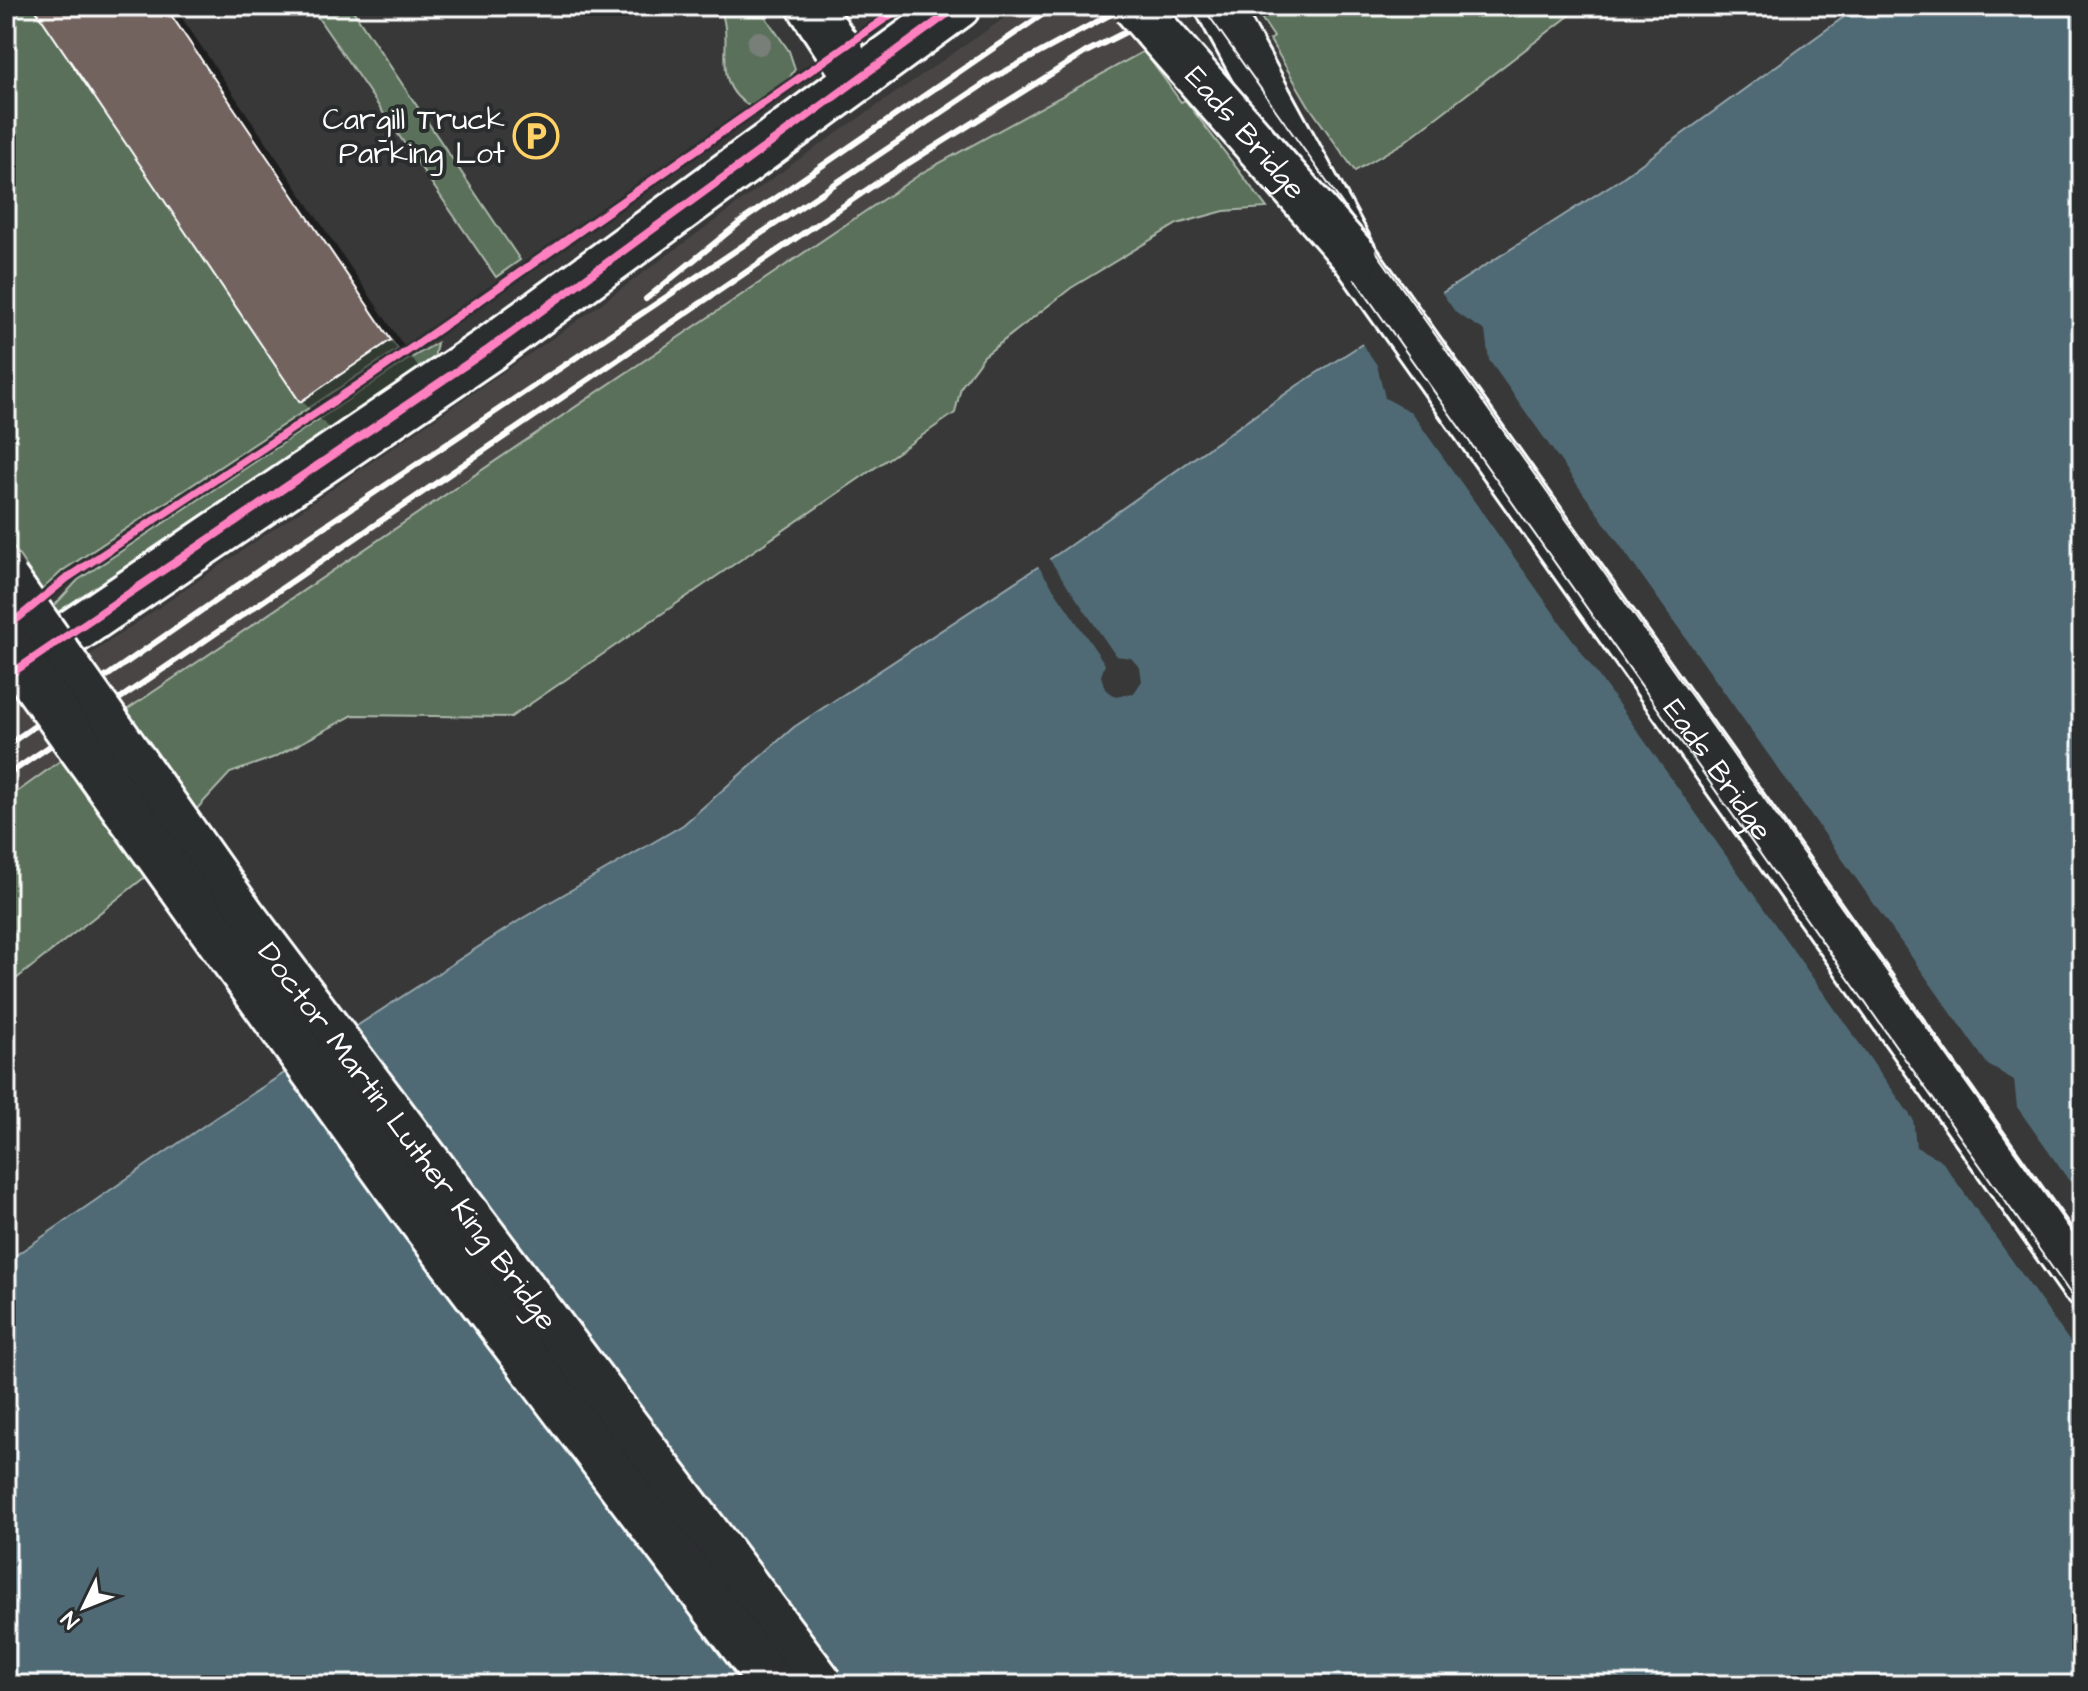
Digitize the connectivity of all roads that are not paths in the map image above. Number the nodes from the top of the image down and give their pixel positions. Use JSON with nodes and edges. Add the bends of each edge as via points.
{"nodes":[{"id":1,"x":810,"y":6,"type":"edge"},
{"id":2,"x":958,"y":6,"type":"edge"},
{"id":3,"x":1135,"y":6,"type":"edge"},
{"id":4,"x":1218,"y":6,"type":"edge"},
{"id":5,"x":858,"y":79,"type":"junction"},
{"id":6,"x":1355,"y":257,"type":"junction"},
{"id":7,"x":6,"y":580,"type":"edge"},
{"id":8,"x":6,"y":643,"type":"edge"},
{"id":9,"x":6,"y":677,"type":"edge"},
{"id":10,"x":2082,"y":1283,"type":"edge"},
{"id":11,"x":773,"y":1685,"type":"edge"},
{"id":12,"x":821,"y":1685,"type":"edge"}],
"edges":[{"from":1,"to":5,"type":"main road"},
{"from":2,"to":5,"type":"main road"},
{"from":3,"to":6,"type":"main road","name":"Eads Bridge","bridge":true},
{"from":4,"to":6,"type":"main road","name":"Eads Bridge","bridge":true},
{"from":5,"to":9,"type":"main road","via":[[489,349]]},
{"from":6,"to":10,"type":"main road","name":"Eads Bridge"},
{"from":7,"to":12,"type":"main road","name":"Doctor Martin Luther King Bridge","bridge":true,"via":[[251,927]]},
{"from":8,"to":11,"type":"main road","name":"Doctor Martin Luther King Bridge","bridge":true,"via":[[357,1133]]}]}
